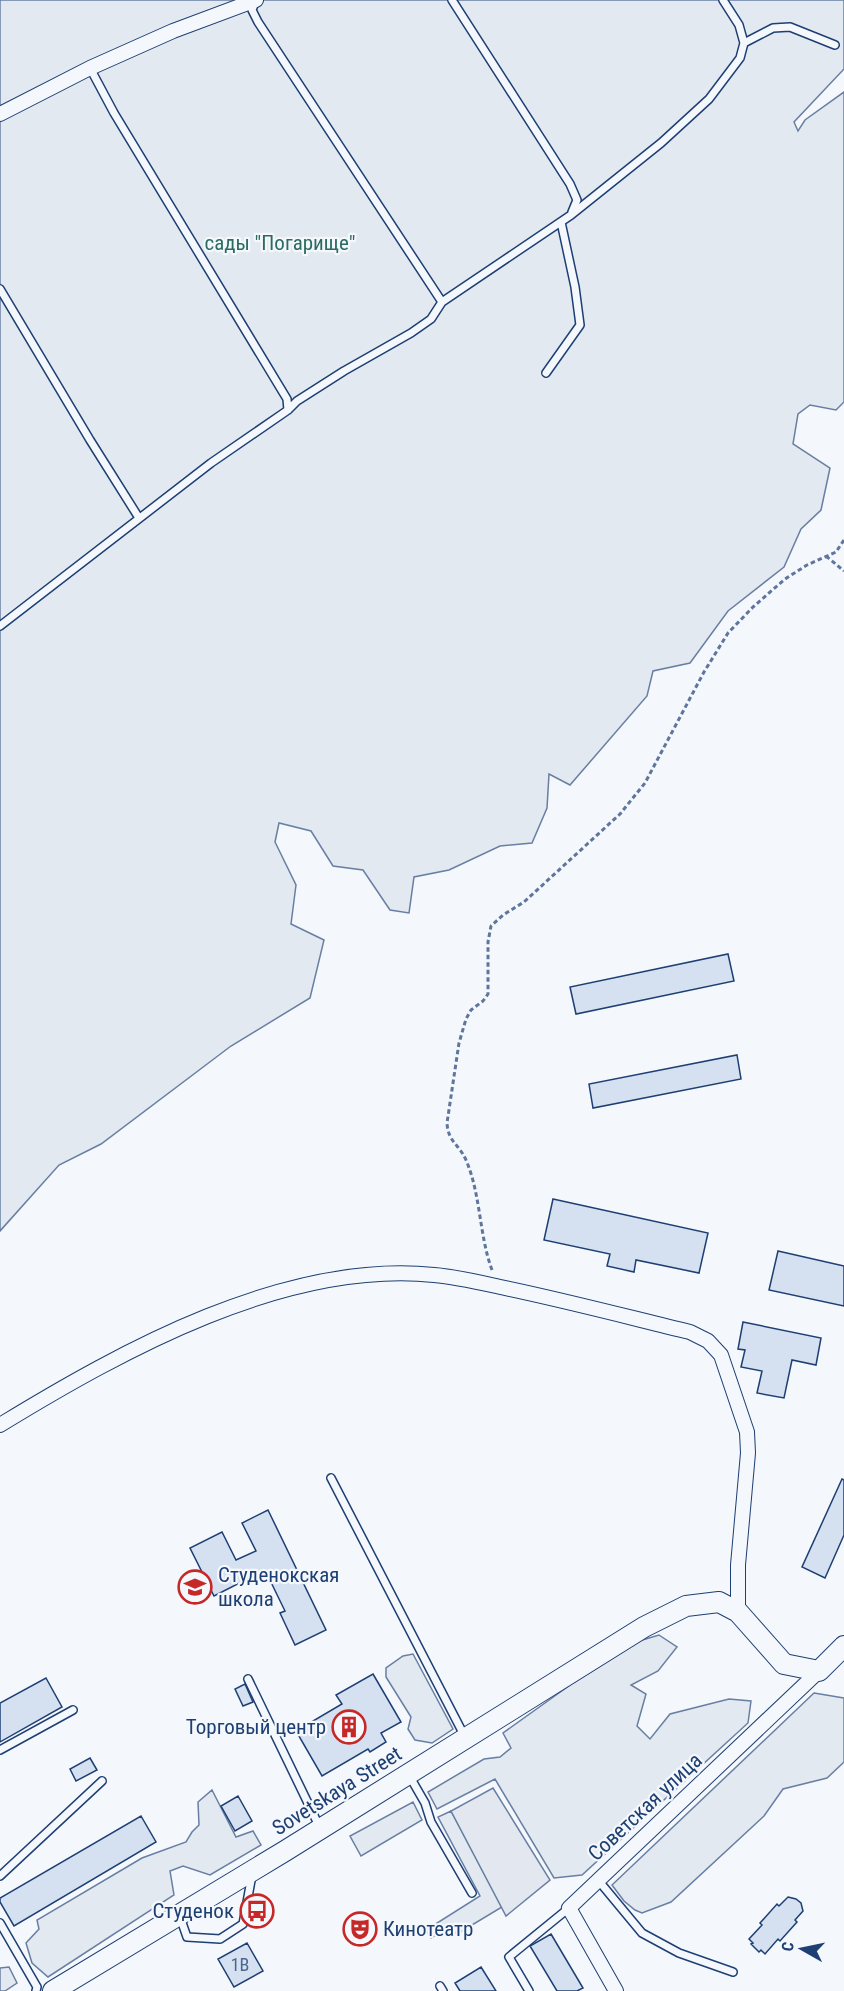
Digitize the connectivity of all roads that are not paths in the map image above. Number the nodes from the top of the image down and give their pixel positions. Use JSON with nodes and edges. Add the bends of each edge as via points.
{"nodes":[{"id":1,"x":255,"y":0,"type":"edge"},
{"id":2,"x":453,"y":0,"type":"edge"},
{"id":3,"x":723,"y":0,"type":"edge"},
{"id":4,"x":744,"y":43,"type":"junction"},
{"id":5,"x":835,"y":45,"type":"dead end"},
{"id":6,"x":90,"y":68,"type":"junction"},
{"id":7,"x":0,"y":114,"type":"edge"},
{"id":8,"x":571,"y":215,"type":"junction"},
{"id":9,"x":561,"y":222,"type":"junction"},
{"id":10,"x":0,"y":289,"type":"edge"},
{"id":11,"x":442,"y":302,"type":"junction"},
{"id":12,"x":546,"y":373,"type":"dead end"},
{"id":13,"x":288,"y":410,"type":"junction"},
{"id":14,"x":139,"y":518,"type":"junction"},
{"id":15,"x":0,"y":615,"type":"edge"},
{"id":16,"x":2,"y":624,"type":"edge"},
{"id":17,"x":0,"y":1425,"type":"edge"},
{"id":18,"x":331,"y":1478,"type":"dead end"},
{"id":19,"x":738,"y":1612,"type":"junction"},
{"id":20,"x":844,"y":1646,"type":"edge"},
{"id":21,"x":819,"y":1671,"type":"junction"},
{"id":22,"x":248,"y":1679,"type":"dead end"},
{"id":23,"x":73,"y":1710,"type":"dead end"},
{"id":24,"x":466,"y":1738,"type":"junction"},
{"id":25,"x":0,"y":1750,"type":"edge"},
{"id":26,"x":408,"y":1774,"type":"junction"},
{"id":27,"x":102,"y":1781,"type":"dead end"},
{"id":28,"x":320,"y":1829,"type":"junction"},
{"id":29,"x":252,"y":1871,"type":"junction"},
{"id":30,"x":0,"y":1876,"type":"edge"},
{"id":31,"x":598,"y":1880,"type":"junction"},
{"id":32,"x":472,"y":1893,"type":"dead end"},
{"id":33,"x":569,"y":1908,"type":"junction"},
{"id":34,"x":179,"y":1915,"type":"junction"},
{"id":35,"x":0,"y":1923,"type":"edge"},
{"id":36,"x":733,"y":1972,"type":"dead end"},
{"id":37,"x":36,"y":1991,"type":"edge"},
{"id":38,"x":53,"y":1991,"type":"edge"},
{"id":39,"x":529,"y":1991,"type":"edge"},
{"id":40,"x":616,"y":1991,"type":"edge"}],
"edges":[{"from":1,"to":6,"type":"street"},
{"from":1,"to":11,"type":"lane","via":[[252,10],[258,22]]},
{"from":2,"to":8,"type":"lane","via":[[570,184],[577,200]]},
{"from":3,"to":4,"type":"lane","via":[[739,25]]},
{"from":4,"to":5,"type":"lane","via":[[773,28],[790,27]]},
{"from":4,"to":8,"type":"lane","via":[[740,58],[709,99]]},
{"from":6,"to":7,"type":"street"},
{"from":6,"to":13,"type":"lane","via":[[282,390]]},
{"from":8,"to":9,"type":"lane"},
{"from":9,"to":11,"type":"lane"},
{"from":9,"to":12,"type":"lane","via":[[580,325]]},
{"from":10,"to":14,"type":"lane"},
{"from":11,"to":13,"type":"lane","via":[[431,319],[334,377]]},
{"from":13,"to":14,"type":"lane"},
{"from":14,"to":16,"type":"lane"},
{"from":15,"to":16,"type":"lane"},
{"from":17,"to":19,"type":"street","via":[[69,1383],[220,1311],[334,1280],[384,1274],[433,1275],[690,1332],[708,1341],[721,1356],[747,1432]]},
{"from":18,"to":24,"type":"lane"},
{"from":19,"to":21,"type":"street","via":[[784,1664]]},
{"from":19,"to":24,"type":"street","name":"Sovetskaya Street","via":[[719,1602],[686,1606],[644,1627]]},
{"from":20,"to":21,"type":"street"},
{"from":21,"to":31,"type":"street","name":"Советская улица"},
{"from":22,"to":28,"type":"lane"},
{"from":23,"to":25,"type":"lane"},
{"from":24,"to":26,"type":"street","name":"Sovetskaya Street"},
{"from":26,"to":28,"type":"street","name":"Sovetskaya Street"},
{"from":26,"to":32,"type":"lane"},
{"from":27,"to":30,"type":"lane"},
{"from":28,"to":29,"type":"street","name":"Sovetskaya Street"},
{"from":29,"to":34,"type":"street","name":"Sovetskaya Street"},
{"from":29,"to":34,"type":"lane","via":[[243,1924],[220,1939],[187,1937]]},
{"from":31,"to":33,"type":"street","name":"Советская улица"},
{"from":31,"to":36,"type":"lane","via":[[642,1933],[679,1953]]},
{"from":33,"to":39,"type":"lane","via":[[509,1957]]},
{"from":33,"to":40,"type":"street"},
{"from":34,"to":38,"type":"street","name":"Sovetskaya Street"},
{"from":35,"to":37,"type":"lane"}]}
